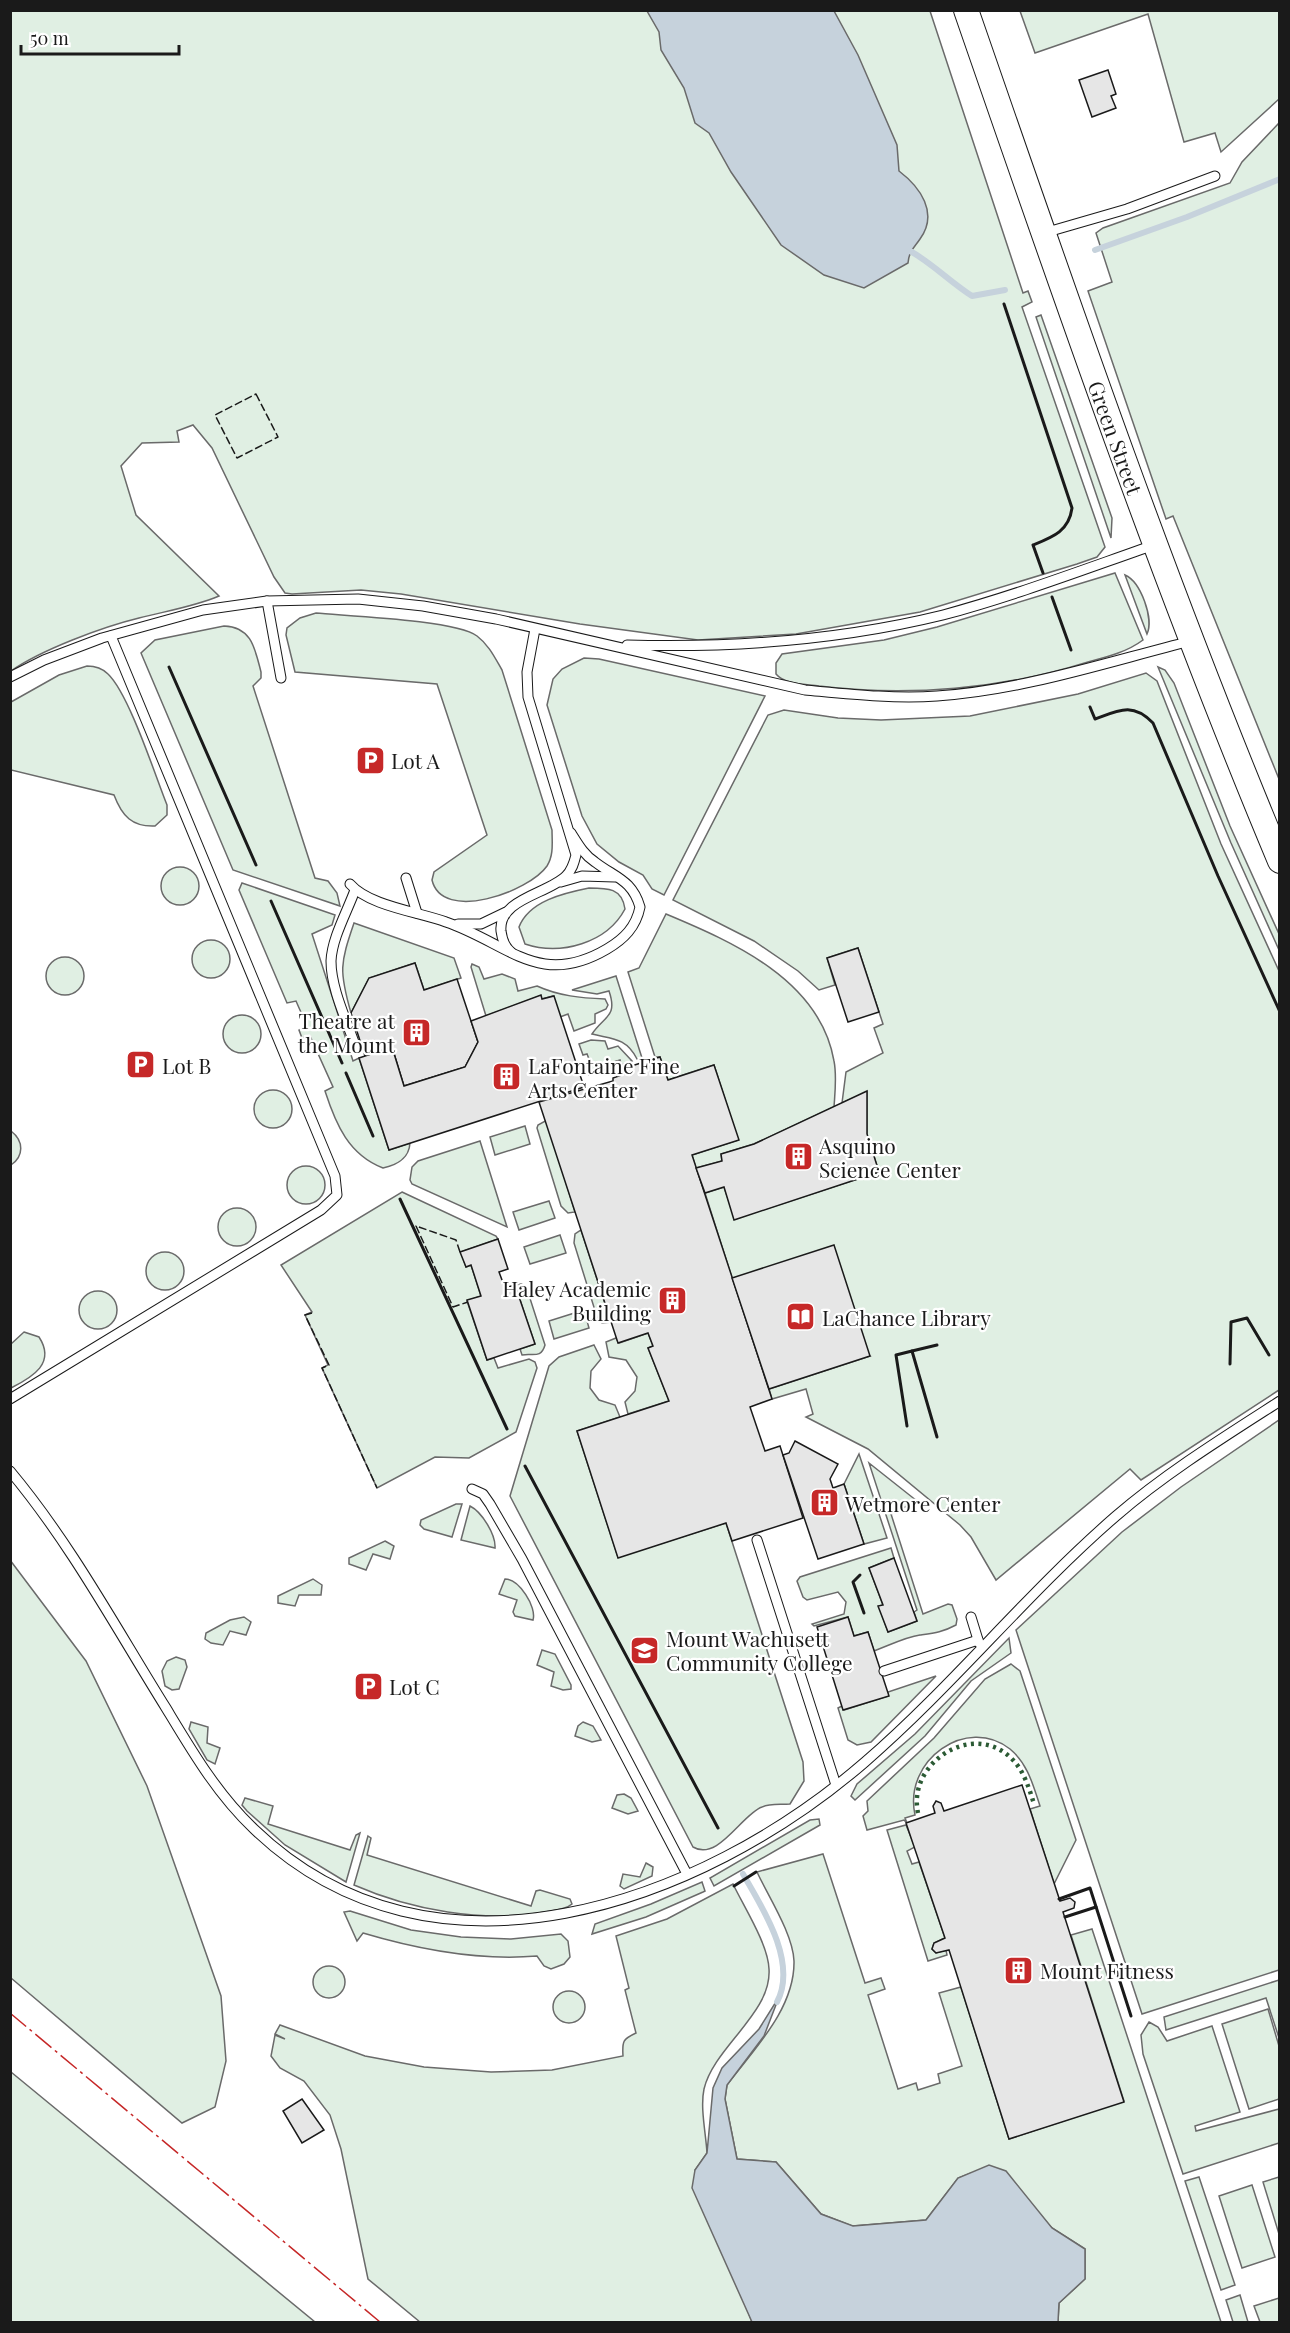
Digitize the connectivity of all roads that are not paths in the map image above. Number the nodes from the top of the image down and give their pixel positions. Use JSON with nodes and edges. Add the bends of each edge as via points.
{"nodes":[{"id":1,"x":966,"y":10,"type":"edge"},
{"id":2,"x":1215,"y":176,"type":"dead end"},
{"id":3,"x":1043,"y":233,"type":"junction"},
{"id":4,"x":1157,"y":544,"type":"junction"},
{"id":5,"x":267,"y":601,"type":"junction"},
{"id":6,"x":535,"y":628,"type":"junction"},
{"id":7,"x":111,"y":636,"type":"junction"},
{"id":8,"x":1191,"y":640,"type":"junction"},
{"id":9,"x":603,"y":644,"type":"junction"},
{"id":10,"x":10,"y":677,"type":"edge"},
{"id":11,"x":281,"y":678,"type":"dead end"},
{"id":12,"x":571,"y":833,"type":"junction"},
{"id":13,"x":1280,"y":861,"type":"edge"},
{"id":14,"x":406,"y":878,"type":"dead end"},
{"id":15,"x":626,"y":882,"type":"junction"},
{"id":16,"x":554,"y":885,"type":"junction"},
{"id":17,"x":506,"y":912,"type":"junction"},
{"id":18,"x":417,"y":913,"type":"junction"},
{"id":19,"x":449,"y":922,"type":"junction"},
{"id":20,"x":515,"y":955,"type":"junction"},
{"id":21,"x":356,"y":1047,"type":"dead end"},
{"id":22,"x":10,"y":1399,"type":"edge"},
{"id":23,"x":1280,"y":1401,"type":"edge"},
{"id":24,"x":10,"y":1471,"type":"edge"},
{"id":25,"x":472,"y":1489,"type":"dead end"},
{"id":26,"x":758,"y":1540,"type":"dead end"},
{"id":27,"x":971,"y":1617,"type":"dead end"},
{"id":28,"x":980,"y":1644,"type":"junction"},
{"id":29,"x":884,"y":1671,"type":"dead end"},
{"id":30,"x":836,"y":1785,"type":"junction"},
{"id":31,"x":687,"y":1874,"type":"junction"}],
"edges":[{"from":1,"to":3,"type":"street","name":"Green Street"},
{"from":2,"to":3,"type":"lane","via":[[1127,209]]},
{"from":3,"to":4,"type":"street","name":"Green Street"},
{"from":4,"to":8,"type":"street","name":"Green Street"},
{"from":4,"to":9,"type":"lane","via":[[965,608],[890,625],[743,643]]},
{"from":5,"to":6,"type":"lane","via":[[387,601]]},
{"from":5,"to":7,"type":"lane","via":[[203,610]]},
{"from":5,"to":11,"type":"lane"},
{"from":6,"to":9,"type":"lane"},
{"from":6,"to":12,"type":"lane","via":[[526,672],[528,697]]},
{"from":7,"to":10,"type":"lane"},
{"from":7,"to":22,"type":"lane","via":[[335,1176],[337,1195],[321,1210]]},
{"from":8,"to":9,"type":"lane","via":[[1004,688],[902,697],[805,690]]},
{"from":8,"to":13,"type":"street","name":"Green Street"},
{"from":12,"to":15,"type":"lane","via":[[593,861]]},
{"from":12,"to":16,"type":"lane","via":[[574,865]]},
{"from":14,"to":18,"type":"lane"},
{"from":15,"to":16,"type":"lane","via":[[597,875]]},
{"from":15,"to":20,"type":"lane","via":[[636,892],[640,907],[632,927],[618,943],[569,964],[544,966]]},
{"from":16,"to":17,"type":"lane"},
{"from":17,"to":19,"type":"lane","via":[[481,924]]},
{"from":17,"to":20,"type":"lane","via":[[501,934],[507,949]]},
{"from":18,"to":19,"type":"lane"},
{"from":18,"to":21,"type":"lane","via":[[376,900],[352,887],[331,963]]},
{"from":19,"to":20,"type":"lane"},
{"from":23,"to":28,"type":"lane","via":[[1130,1504]]},
{"from":24,"to":31,"type":"lane","via":[[111,1616],[218,1790],[276,1849],[322,1880],[399,1912],[481,1922],[564,1914],[626,1897]]},
{"from":25,"to":31,"type":"lane","via":[[483,1494],[522,1559]]},
{"from":26,"to":30,"type":"lane"},
{"from":27,"to":28,"type":"lane"},
{"from":28,"to":29,"type":"lane"},
{"from":28,"to":30,"type":"lane","via":[[884,1745]]},
{"from":30,"to":31,"type":"lane","via":[[776,1827]]}]}
